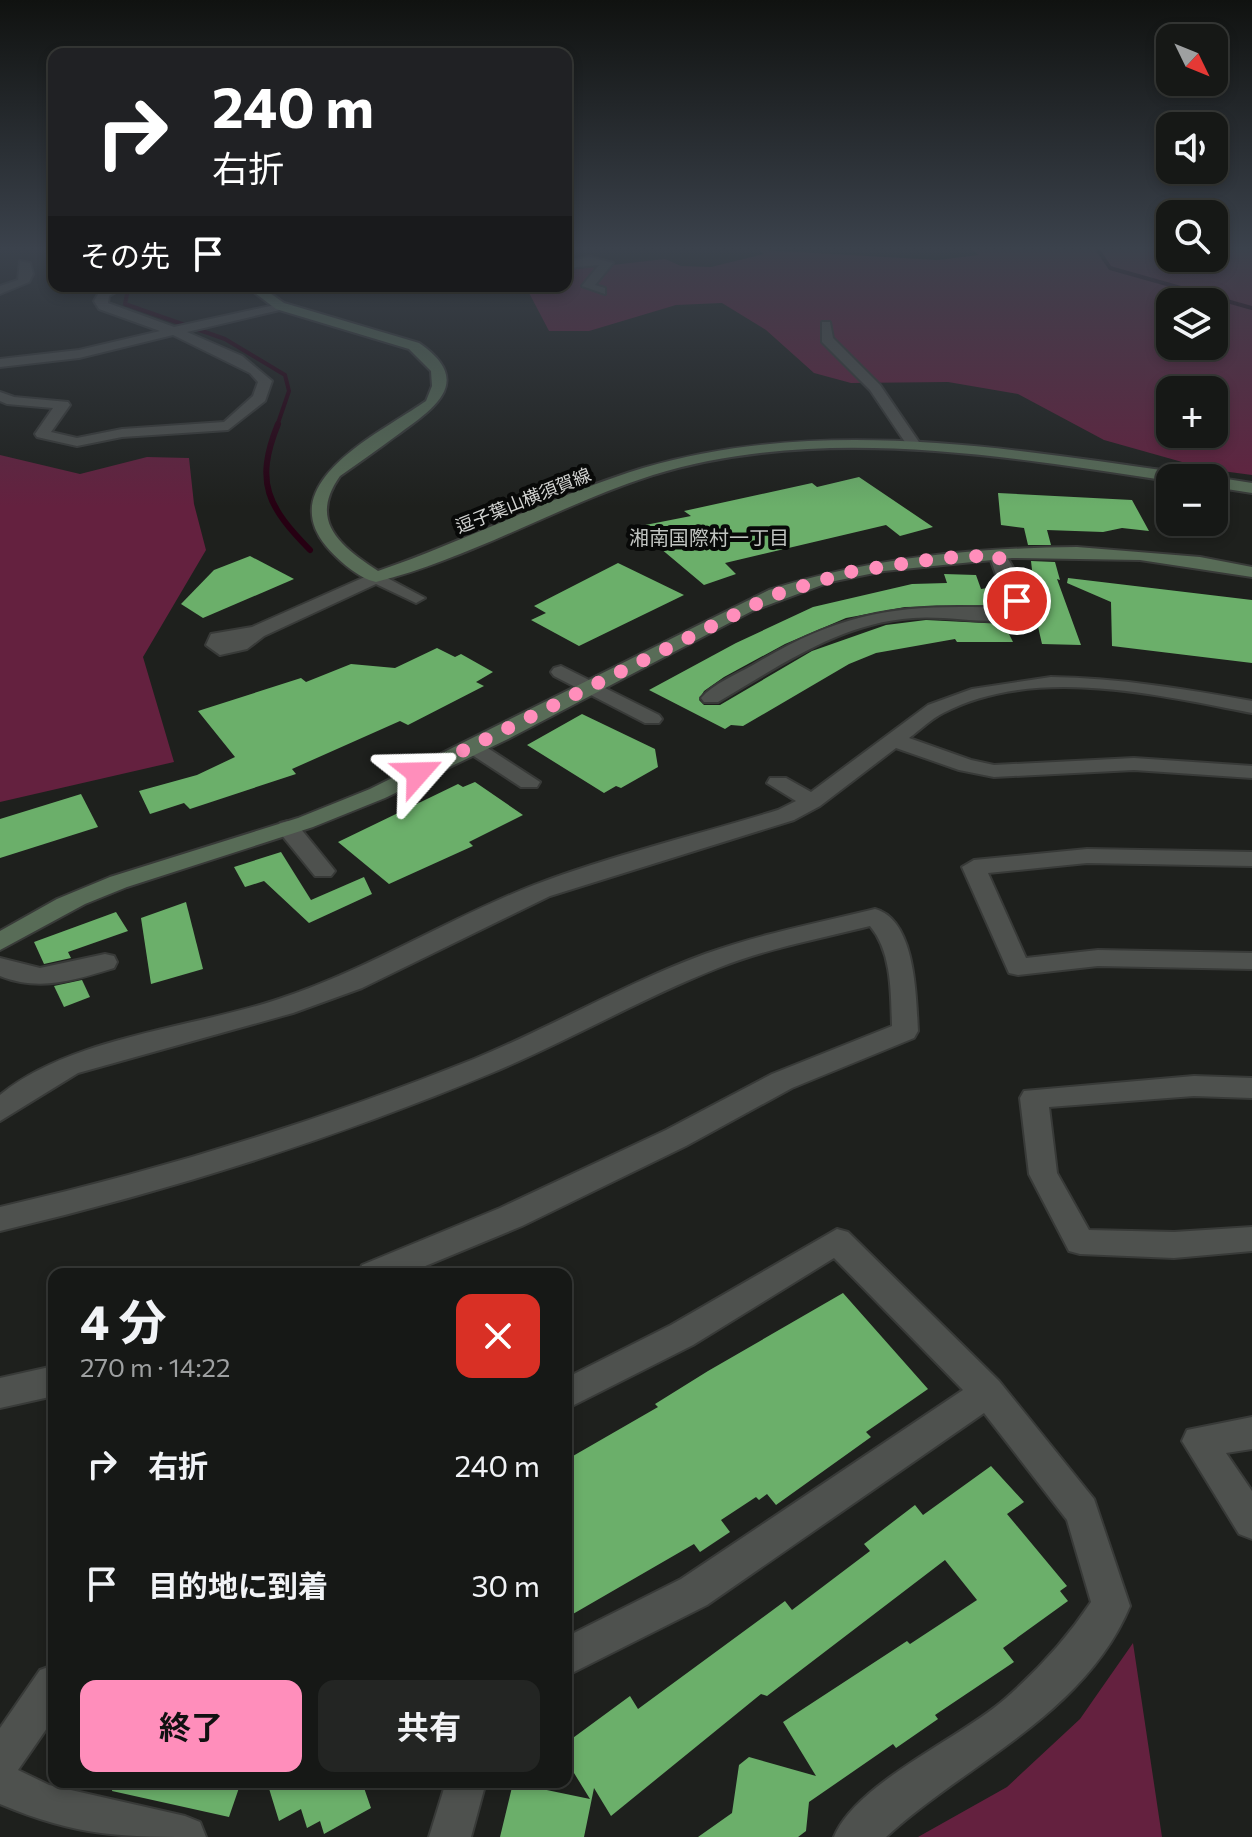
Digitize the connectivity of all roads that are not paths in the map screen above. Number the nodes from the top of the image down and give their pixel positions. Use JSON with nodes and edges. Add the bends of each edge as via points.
{"nodes":[{"id":1,"x":160,"y":336,"type":"edge"},
{"id":2,"x":180,"y":336,"type":"edge"},
{"id":3,"x":380,"y":336,"type":"edge"},
{"id":4,"x":827,"y":336,"type":"edge"},
{"id":5,"x":0,"y":363,"type":"edge"},
{"id":6,"x":0,"y":396,"type":"edge"},
{"id":7,"x":914,"y":445,"type":"junction"},
{"id":8,"x":1156,"y":475,"type":"edge"},
{"id":9,"x":1228,"y":484,"type":"edge"},
{"id":10,"x":1252,"y":488,"type":"edge"},
{"id":11,"x":998,"y":555,"type":"junction"},
{"id":12,"x":1252,"y":572,"type":"edge"},
{"id":13,"x":376,"y":577,"type":"junction"},
{"id":14,"x":416,"y":598,"type":"dead end"},
{"id":15,"x":257,"y":632,"type":"dead end"},
{"id":16,"x":561,"y":672,"type":"dead end"},
{"id":17,"x":591,"y":687,"type":"junction"},
{"id":18,"x":711,"y":698,"type":"dead end"},
{"id":19,"x":1252,"y":707,"type":"edge"},
{"id":20,"x":652,"y":719,"type":"dead end"},
{"id":21,"x":894,"y":740,"type":"junction"},
{"id":22,"x":473,"y":747,"type":"junction"},
{"id":23,"x":1252,"y":772,"type":"edge"},
{"id":24,"x":529,"y":782,"type":"dead end"},
{"id":25,"x":778,"y":783,"type":"dead end"},
{"id":26,"x":812,"y":801,"type":"junction"},
{"id":27,"x":288,"y":828,"type":"junction"},
{"id":28,"x":1252,"y":859,"type":"edge"},
{"id":29,"x":323,"y":871,"type":"dead end"},
{"id":30,"x":0,"y":942,"type":"edge"},
{"id":31,"x":1252,"y":961,"type":"edge"},
{"id":32,"x":105,"y":962,"type":"dead end"},
{"id":33,"x":0,"y":966,"type":"edge"},
{"id":34,"x":1252,"y":1088,"type":"edge"},
{"id":35,"x":0,"y":1111,"type":"edge"},
{"id":36,"x":0,"y":1219,"type":"edge"},
{"id":37,"x":1252,"y":1239,"type":"edge"},
{"id":38,"x":388,"y":1268,"type":"edge"},
{"id":39,"x":48,"y":1382,"type":"edge"},
{"id":40,"x":572,"y":1391,"type":"edge"},
{"id":41,"x":987,"y":1392,"type":"junction"},
{"id":42,"x":0,"y":1393,"type":"edge"},
{"id":43,"x":1252,"y":1433,"type":"edge"},
{"id":44,"x":1252,"y":1522,"type":"edge"},
{"id":45,"x":572,"y":1654,"type":"edge"},
{"id":46,"x":48,"y":1693,"type":"edge"},
{"id":47,"x":0,"y":1762,"type":"edge"},
{"id":48,"x":0,"y":1783,"type":"edge"},
{"id":49,"x":464,"y":1788,"type":"edge"},
{"id":50,"x":185,"y":1837,"type":"edge"},
{"id":51,"x":450,"y":1837,"type":"edge"},
{"id":52,"x":855,"y":1837,"type":"edge"}],
"edges":[{"from":1,"to":5,"type":"street","via":[[79,354]]},
{"from":2,"to":6,"type":"street","via":[[222,351],[265,381],[260,398],[228,426],[122,433],[77,442],[42,434],[63,405]]},
{"from":3,"to":13,"type":"main road","via":[[431,356],[440,388],[432,403],[335,473],[321,495],[318,518],[324,533],[342,555]]},
{"from":4,"to":7,"type":"street","via":[[878,388]]},
{"from":7,"to":8,"type":"main road","name":"逗子葉山横須賀線"},
{"from":7,"to":13,"type":"main road","name":"逗子葉山横須賀線","via":[[798,446],[689,461]]},
{"from":9,"to":10,"type":"main road"},
{"from":11,"to":12,"type":"main road","via":[[1142,557]]},
{"from":11,"to":17,"type":"main road","via":[[914,561],[809,582],[739,611]]},
{"from":11,"to":18,"type":"street","via":[[1017,614],[943,611],[859,621]]},
{"from":13,"to":14,"type":"street"},
{"from":13,"to":15,"type":"street"},
{"from":16,"to":17,"type":"street"},
{"from":17,"to":20,"type":"street"},
{"from":17,"to":22,"type":"main road"},
{"from":19,"to":21,"type":"street","via":[[1104,686],[1035,684],[957,698]]},
{"from":21,"to":23,"type":"street","via":[[994,771],[1134,764]]},
{"from":21,"to":26,"type":"street"},
{"from":22,"to":24,"type":"street"},
{"from":22,"to":27,"type":"main road"},
{"from":25,"to":26,"type":"street"},
{"from":26,"to":35,"type":"street","via":[[726,836],[542,891],[353,982],[284,1007],[69,1066],[26,1089]]},
{"from":27,"to":29,"type":"street"},
{"from":27,"to":30,"type":"main road","via":[[85,895]]},
{"from":28,"to":31,"type":"street","via":[[1087,856],[974,867],[1018,967],[1098,958]]},
{"from":32,"to":33,"type":"street","via":[[61,976],[22,976]]},
{"from":34,"to":37,"type":"street","via":[[1194,1086],[1034,1098],[1043,1174],[1080,1242],[1174,1245]]},
{"from":36,"to":38,"type":"street","via":[[106,1196],[313,1133],[489,1063],[620,1000],[745,949],[875,917],[892,936],[903,985],[905,1031],[782,1081],[511,1217]]},
{"from":39,"to":42,"type":"street"},
{"from":40,"to":41,"type":"street","via":[[682,1335],[837,1241]]},
{"from":41,"to":45,"type":"street","via":[[694,1592]]},
{"from":41,"to":52,"type":"street","via":[[1082,1511],[1111,1606],[1082,1649],[1018,1714],[897,1799]]},
{"from":43,"to":44,"type":"street","via":[[1199,1441]]},
{"from":46,"to":47,"type":"street"},
{"from":48,"to":50,"type":"street","via":[[46,1805]]},
{"from":49,"to":51,"type":"street"}]}
